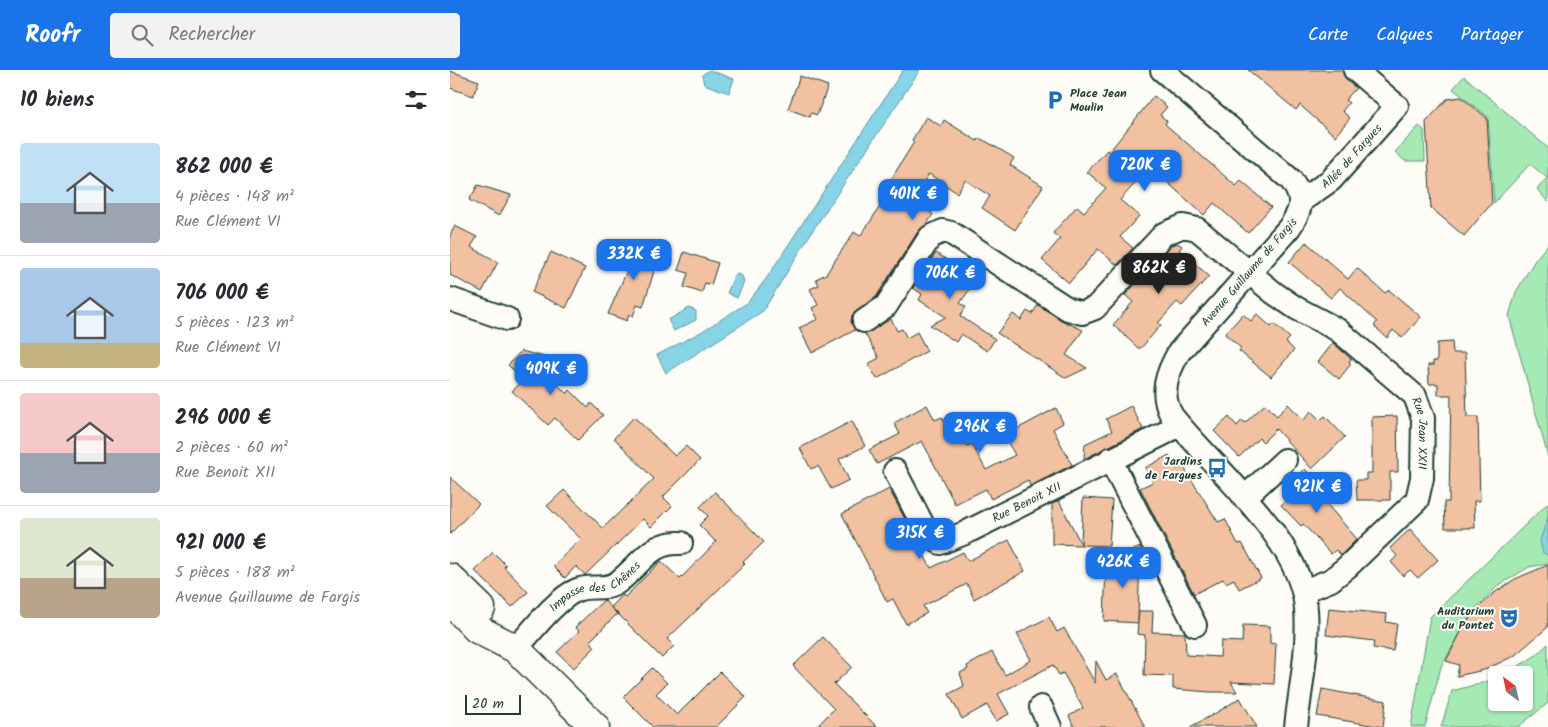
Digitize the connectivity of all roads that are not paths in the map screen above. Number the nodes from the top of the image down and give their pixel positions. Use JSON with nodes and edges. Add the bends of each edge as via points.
{"nodes":[{"id":1,"x":1162,"y":70,"type":"edge"},
{"id":2,"x":1355,"y":70,"type":"edge"},
{"id":3,"x":1301,"y":201,"type":"junction"},
{"id":4,"x":1250,"y":272,"type":"junction"},
{"id":5,"x":450,"y":299,"type":"edge"},
{"id":6,"x":507,"y":319,"type":"dead end"},
{"id":7,"x":864,"y":320,"type":"dead end"},
{"id":8,"x":1178,"y":424,"type":"junction"},
{"id":9,"x":1110,"y":460,"type":"junction"},
{"id":10,"x":1284,"y":460,"type":"dead end"},
{"id":11,"x":895,"y":471,"type":"dead end"},
{"id":12,"x":1244,"y":498,"type":"junction"},
{"id":13,"x":681,"y":543,"type":"dead end"},
{"id":14,"x":450,"y":578,"type":"edge"},
{"id":15,"x":1304,"y":591,"type":"junction"},
{"id":16,"x":450,"y":601,"type":"edge"},
{"id":17,"x":1195,"y":624,"type":"dead end"},
{"id":18,"x":516,"y":649,"type":"junction"},
{"id":19,"x":1041,"y":707,"type":"dead end"},
{"id":20,"x":595,"y":727,"type":"edge"},
{"id":21,"x":1050,"y":727,"type":"edge"},
{"id":22,"x":1296,"y":727,"type":"edge"}],
"edges":[{"from":1,"to":3,"type":"street","name":"Avenue Guillaume de Fargis","via":[[1284,174],[1298,190]]},
{"from":2,"to":3,"type":"street","name":"Allée de Fargues","via":[[1398,106],[1331,180]]},
{"from":3,"to":4,"type":"street","name":"Avenue Guillaume de Fargis","via":[[1299,214],[1289,228]]},
{"from":4,"to":7,"type":"street","name":"Rue Jean XXII","via":[[1197,229],[1183,226],[1164,234],[1095,308],[1082,313],[1068,309],[951,233],[943,231],[930,237],[886,306]]},
{"from":4,"to":8,"type":"street","name":"Avenue Guillaume de Fargis","via":[[1179,352],[1170,368],[1166,406]]},
{"from":4,"to":15,"type":"street","name":"Rue Jean XXII","via":[[1296,308],[1338,330],[1415,396],[1421,409],[1422,478],[1418,500],[1331,580]]},
{"from":5,"to":6,"type":"street"},
{"from":8,"to":9,"type":"street","name":"Rue Benoit XII"},
{"from":8,"to":12,"type":"street","name":"Avenue Guillaume de Fargis"},
{"from":9,"to":11,"type":"street","name":"Rue Benoit XII","via":[[940,543],[927,533]]},
{"from":9,"to":17,"type":"street"},
{"from":10,"to":12,"type":"street"},
{"from":12,"to":15,"type":"street","name":"Avenue Guillaume de Fargis","via":[[1284,547],[1297,569]]},
{"from":13,"to":18,"type":"street","name":"Impasse des Chênes","via":[[668,542],[655,548],[608,588],[578,589]]},
{"from":14,"to":18,"type":"main road","via":[[499,625]]},
{"from":15,"to":22,"type":"street","name":"Avenue Guillaume de Fargis","via":[[1306,627]]},
{"from":16,"to":18,"type":"main road","via":[[477,629]]},
{"from":18,"to":20,"type":"main road"},
{"from":19,"to":21,"type":"street"}]}
